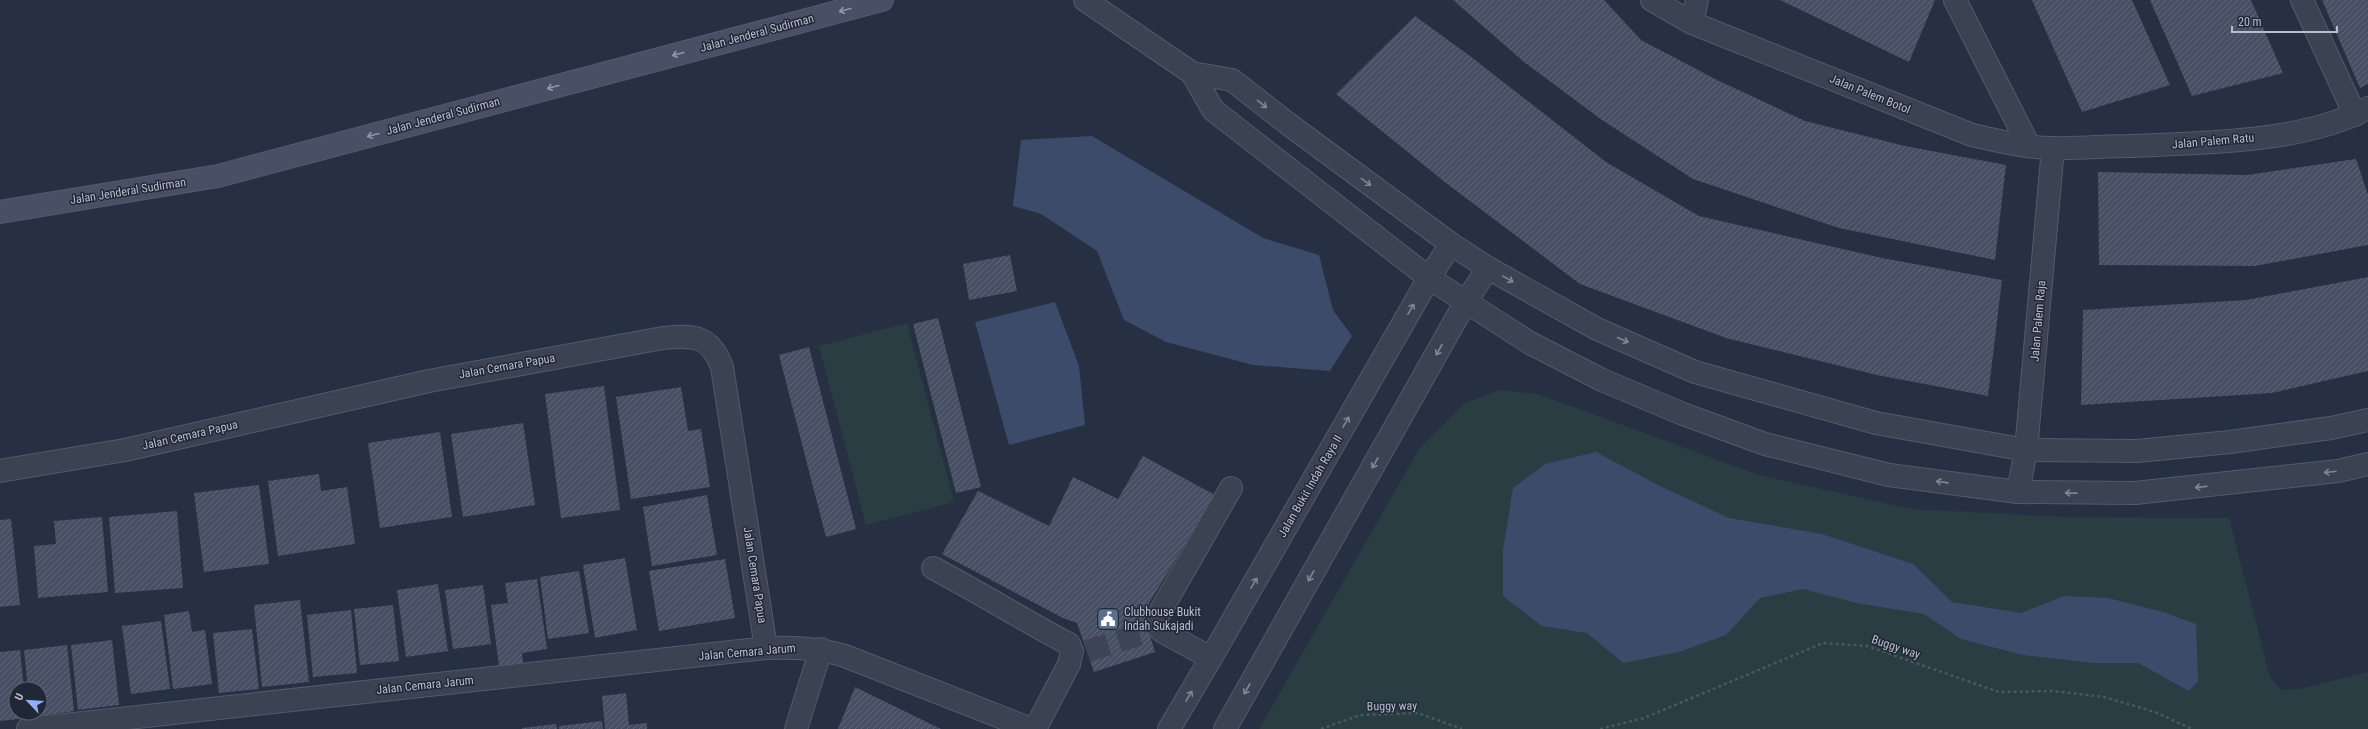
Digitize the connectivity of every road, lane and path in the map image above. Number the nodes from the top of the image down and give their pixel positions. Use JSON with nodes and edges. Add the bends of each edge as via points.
{"nodes":[{"id":1,"x":882,"y":0,"type":"edge"},
{"id":2,"x":1086,"y":0,"type":"edge"},
{"id":3,"x":1652,"y":0,"type":"edge"},
{"id":4,"x":1697,"y":0,"type":"edge"},
{"id":5,"x":1955,"y":0,"type":"edge"},
{"id":6,"x":2302,"y":0,"type":"edge"},
{"id":7,"x":1692,"y":23,"type":"junction"},
{"id":8,"x":1192,"y":73,"type":"junction"},
{"id":9,"x":2361,"y":111,"type":"edge"},
{"id":10,"x":2029,"y":146,"type":"junction"},
{"id":11,"x":2053,"y":148,"type":"junction"},
{"id":12,"x":0,"y":212,"type":"edge"},
{"id":13,"x":1451,"y":244,"type":"junction"},
{"id":14,"x":1488,"y":268,"type":"junction"},
{"id":15,"x":1428,"y":278,"type":"junction"},
{"id":16,"x":1465,"y":303,"type":"junction"},
{"id":17,"x":2368,"y":420,"type":"edge"},
{"id":18,"x":2026,"y":450,"type":"junction"},
{"id":19,"x":2368,"y":464,"type":"edge"},
{"id":20,"x":0,"y":471,"type":"edge"},
{"id":21,"x":1231,"y":488,"type":"dead end"},
{"id":22,"x":2018,"y":492,"type":"junction"},
{"id":23,"x":933,"y":568,"type":"dead end"},
{"id":24,"x":766,"y":648,"type":"junction"},
{"id":25,"x":821,"y":649,"type":"junction"},
{"id":26,"x":1212,"y":658,"type":"junction"},
{"id":27,"x":28,"y":729,"type":"edge"},
{"id":28,"x":796,"y":729,"type":"edge"},
{"id":29,"x":1031,"y":729,"type":"edge"},
{"id":30,"x":1035,"y":729,"type":"edge"},
{"id":31,"x":1168,"y":729,"type":"edge"},
{"id":32,"x":1225,"y":729,"type":"edge"},
{"id":33,"x":1321,"y":729,"type":"edge"},
{"id":34,"x":1462,"y":729,"type":"edge"},
{"id":35,"x":1600,"y":729,"type":"edge"},
{"id":36,"x":2192,"y":729,"type":"edge"}],
"edges":[{"from":1,"to":12,"type":"street","name":"Jalan Jenderal Sudirman","one_way":true,"via":[[218,176]]},
{"from":2,"to":8,"type":"street"},
{"from":3,"to":7,"type":"street","name":"Jalan Palem Botol"},
{"from":4,"to":7,"type":"street"},
{"from":5,"to":10,"type":"street"},
{"from":6,"to":9,"type":"street"},
{"from":7,"to":10,"type":"street","name":"Jalan Palem Botol","via":[[1972,135]]},
{"from":8,"to":13,"type":"street","one_way":true,"via":[[1232,80],[1286,123]]},
{"from":8,"to":15,"type":"street","via":[[1212,110]]},
{"from":9,"to":11,"type":"street","name":"Jalan Palem Ratu","via":[[2293,133],[2211,143]]},
{"from":10,"to":11,"type":"street","name":"Jalan Palem Botol"},
{"from":11,"to":18,"type":"street","name":"Jalan Palem Raja"},
{"from":13,"to":14,"type":"street"},
{"from":13,"to":15,"type":"street","name":"Jalan Bukit Indah Raya II"},
{"from":14,"to":16,"type":"street"},
{"from":14,"to":18,"type":"street","one_way":true,"via":[[1597,329],[1695,372],[1876,424]]},
{"from":15,"to":16,"type":"street"},
{"from":26,"to":15,"type":"street","name":"Jalan Bukit Indah Raya II","one_way":true},
{"from":22,"to":16,"type":"street","one_way":true,"via":[[1889,475],[1764,444],[1602,380],[1530,343]]},
{"from":16,"to":32,"type":"street","one_way":true},
{"from":17,"to":18,"type":"street","via":[[2237,441],[2160,449]]},
{"from":18,"to":22,"type":"street","name":"Jalan Palem Raja"},
{"from":19,"to":22,"type":"street","one_way":true,"via":[[2338,471],[2135,493]]},
{"from":20,"to":24,"type":"street","name":"Jalan Cemara Papua","via":[[125,450],[429,381],[663,338],[683,336],[702,340],[716,350],[722,367]]},
{"from":21,"to":26,"type":"street","via":[[1157,614],[1153,629]]},
{"from":23,"to":30,"type":"street","via":[[1068,644],[1072,651],[1079,654]]},
{"from":24,"to":25,"type":"street","name":"Jalan Cemara Jarum"},
{"from":24,"to":27,"type":"street","name":"Jalan Cemara Jarum"},
{"from":25,"to":28,"type":"street"},
{"from":25,"to":29,"type":"street","name":"Jalan Cemara Jarum","via":[[845,656]]},
{"from":31,"to":26,"type":"street","name":"Jalan Bukit Indah Raya II","one_way":true},
{"from":33,"to":34,"type":"path","name":"Buggy way","via":[[1360,715],[1418,713]]},
{"from":35,"to":36,"type":"path","name":"Buggy way","via":[[1644,718],[1823,642],[1867,646],[1999,692],[2053,691],[2104,697],[2155,712]]}]}
